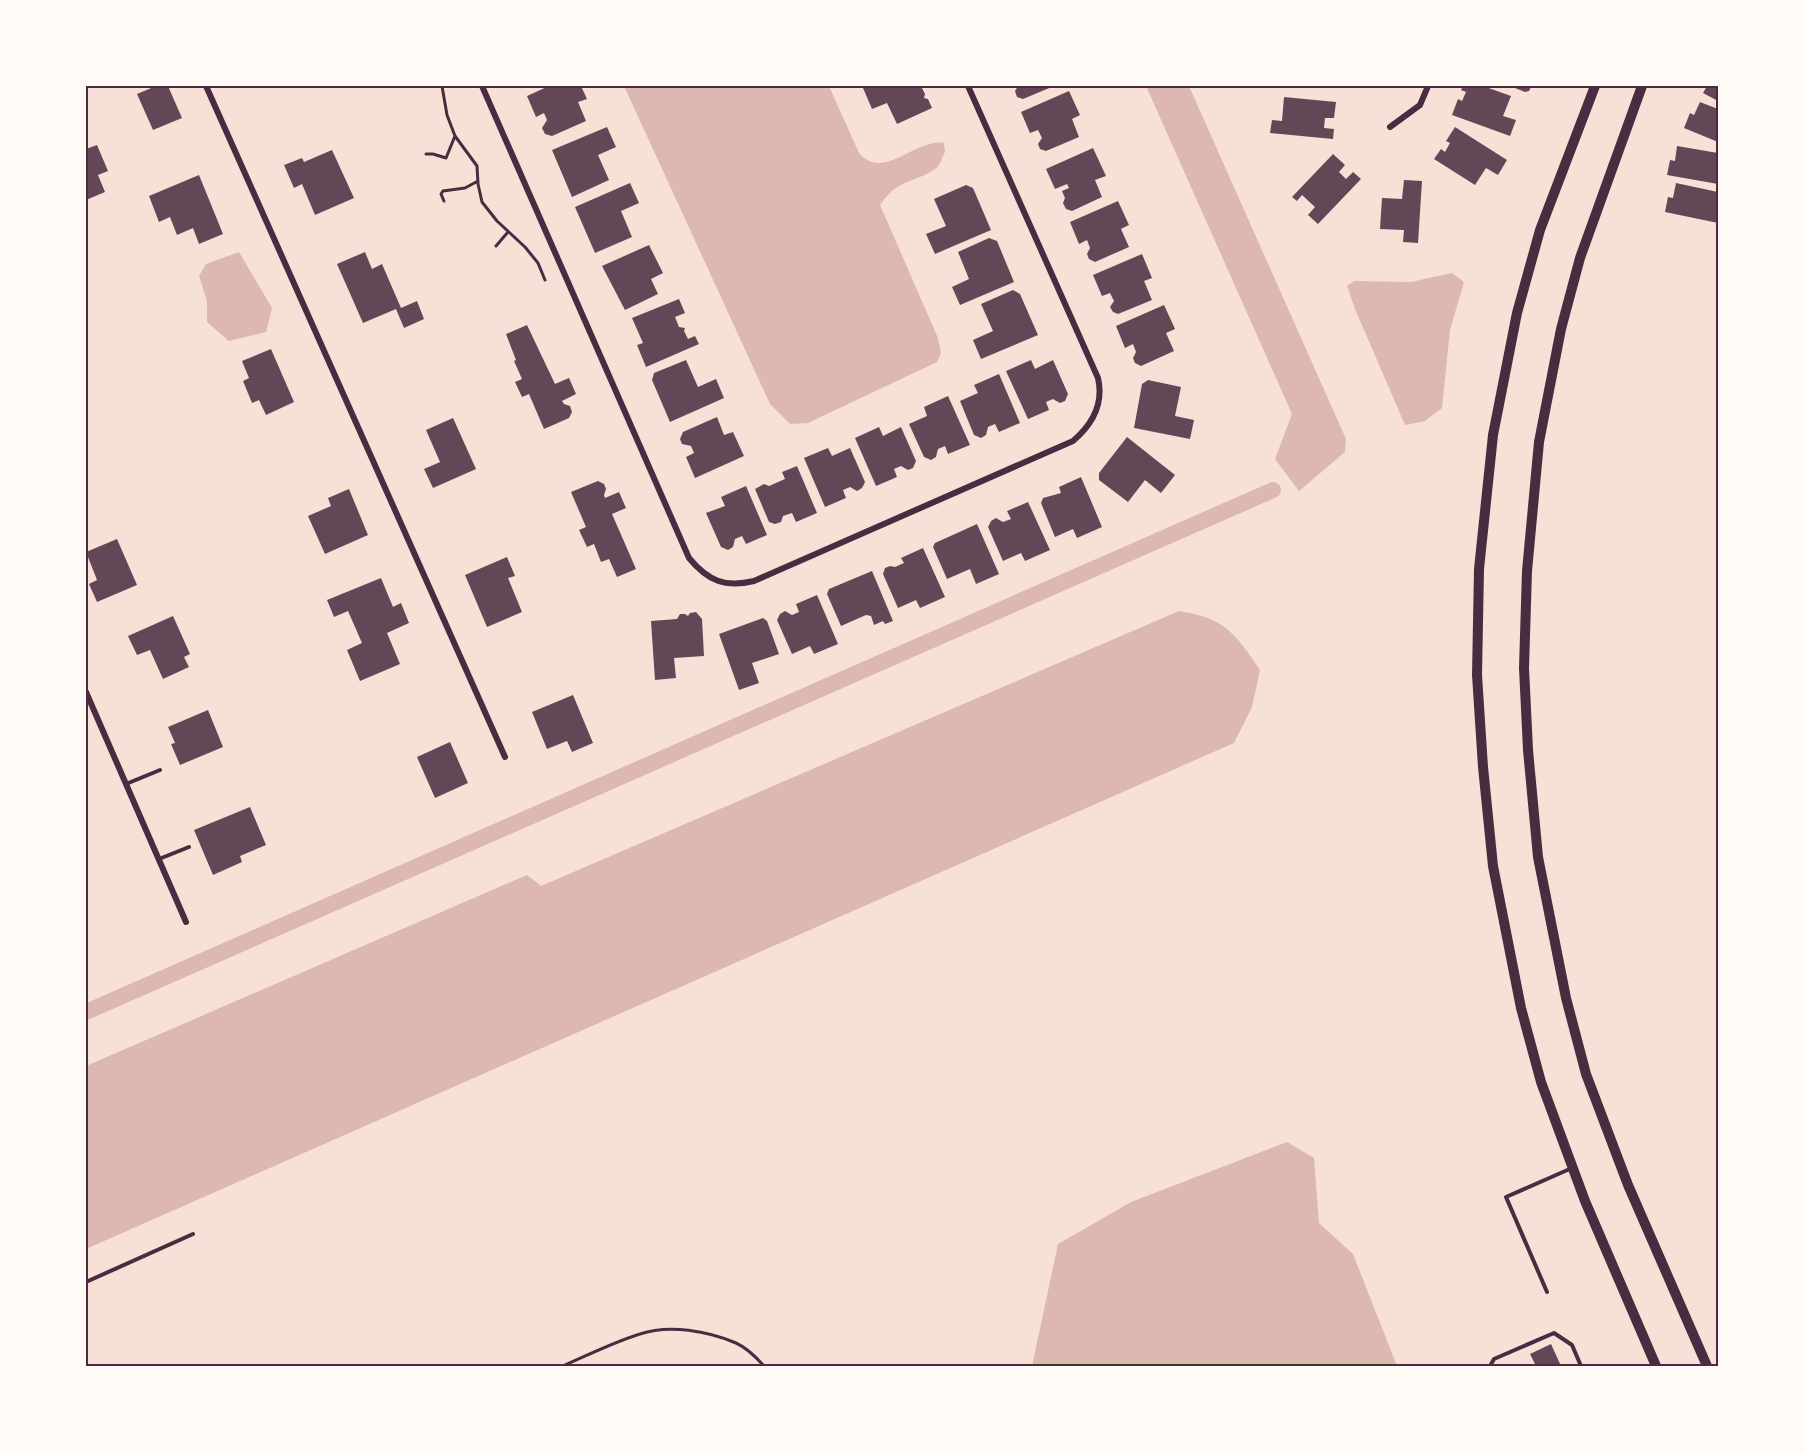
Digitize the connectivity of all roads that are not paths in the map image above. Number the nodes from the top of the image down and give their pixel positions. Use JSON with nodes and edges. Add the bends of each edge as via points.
{"nodes":[{"id":1,"x":206,"y":86,"type":"edge"},
{"id":2,"x":482,"y":86,"type":"edge"},
{"id":3,"x":968,"y":86,"type":"edge"},
{"id":4,"x":1428,"y":86,"type":"edge"},
{"id":5,"x":1595,"y":86,"type":"edge"},
{"id":6,"x":1642,"y":86,"type":"edge"},
{"id":7,"x":1390,"y":127,"type":"dead end"},
{"id":8,"x":86,"y":692,"type":"edge"},
{"id":9,"x":505,"y":757,"type":"dead end"},
{"id":10,"x":160,"y":770,"type":"dead end"},
{"id":11,"x":126,"y":784,"type":"junction"},
{"id":12,"x":189,"y":847,"type":"dead end"},
{"id":13,"x":159,"y":859,"type":"junction"},
{"id":14,"x":186,"y":922,"type":"dead end"},
{"id":15,"x":1573,"y":1168,"type":"junction"},
{"id":16,"x":193,"y":1234,"type":"dead end"},
{"id":17,"x":86,"y":1282,"type":"edge"},
{"id":18,"x":1547,"y":1292,"type":"dead end"},
{"id":19,"x":1490,"y":1366,"type":"edge"},
{"id":20,"x":1581,"y":1366,"type":"edge"},
{"id":21,"x":1656,"y":1366,"type":"edge"},
{"id":22,"x":1707,"y":1366,"type":"edge"}],
"edges":[{"from":1,"to":9,"type":"street"},
{"from":2,"to":3,"type":"street","via":[[689,558],[718,582],[740,584],[1073,441],[1096,413],[1098,378]]},
{"from":4,"to":7,"type":"street","via":[[1420,105]]},
{"from":5,"to":15,"type":"main road","via":[[1540,230],[1517,314],[1493,435],[1479,581],[1477,675],[1492,866],[1521,1008],[1541,1082]]},
{"from":6,"to":22,"type":"main road","via":[[1580,258],[1561,329],[1539,442],[1527,571],[1524,668],[1538,857],[1566,998],[1586,1074],[1628,1185]]},
{"from":8,"to":11,"type":"street"},
{"from":10,"to":11,"type":"lane"},
{"from":11,"to":13,"type":"street"},
{"from":12,"to":13,"type":"lane"},
{"from":13,"to":14,"type":"street"},
{"from":15,"to":18,"type":"lane","via":[[1506,1197]]},
{"from":15,"to":21,"type":"main road"},
{"from":16,"to":17,"type":"lane"},
{"from":19,"to":20,"type":"lane","via":[[1494,1359],[1554,1333],[1572,1345]]}]}
